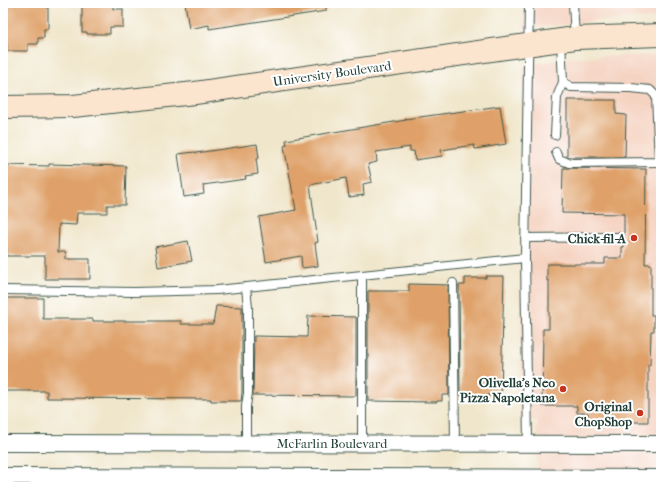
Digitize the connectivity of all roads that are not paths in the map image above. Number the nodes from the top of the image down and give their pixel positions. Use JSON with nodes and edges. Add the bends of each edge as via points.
{"nodes":[{"id":1,"x":529,"y":3,"type":"edge"},
{"id":2,"x":573,"y":3,"type":"edge"},
{"id":3,"x":661,"y":35,"type":"edge"},
{"id":4,"x":568,"y":39,"type":"junction"},
{"id":5,"x":528,"y":44,"type":"junction"},
{"id":6,"x":563,"y":82,"type":"junction"},
{"id":7,"x":3,"y":108,"type":"edge"},
{"id":8,"x":555,"y":135,"type":"dead end"},
{"id":9,"x":556,"y":152,"type":"dead end"},
{"id":10,"x":660,"y":162,"type":"edge"},
{"id":11,"x":525,"y":238,"type":"junction"},
{"id":12,"x":618,"y":238,"type":"dead end"},
{"id":13,"x":525,"y":258,"type":"junction"},
{"id":14,"x":362,"y":275,"type":"junction"},
{"id":15,"x":453,"y":283,"type":"dead end"},
{"id":16,"x":246,"y":287,"type":"junction"},
{"id":17,"x":3,"y":290,"type":"edge"},
{"id":18,"x":3,"y":442,"type":"edge"},
{"id":19,"x":246,"y":443,"type":"junction"},
{"id":20,"x":362,"y":443,"type":"junction"},
{"id":21,"x":455,"y":443,"type":"junction"},
{"id":22,"x":528,"y":443,"type":"junction"},
{"id":23,"x":661,"y":444,"type":"edge"},
{"id":24,"x":3,"y":476,"type":"edge"},
{"id":25,"x":661,"y":478,"type":"edge"},
{"id":26,"x":294,"y":482,"type":"edge"},
{"id":27,"x":434,"y":482,"type":"edge"}],
"edges":[{"from":1,"to":5,"type":"lane"},
{"from":2,"to":4,"type":"lane"},
{"from":3,"to":4,"type":"street","name":"University Boulevard"},
{"from":4,"to":5,"type":"street","name":"University Boulevard"},
{"from":4,"to":6,"type":"lane"},
{"from":5,"to":7,"type":"street","name":"University Boulevard","via":[[195,93],[73,106]]},
{"from":5,"to":11,"type":"lane"},
{"from":6,"to":8,"type":"lane","via":[[557,97]]},
{"from":6,"to":10,"type":"lane","via":[[571,87],[650,90],[656,96]]},
{"from":9,"to":10,"type":"lane","via":[[559,159],[569,163]]},
{"from":11,"to":12,"type":"lane"},
{"from":11,"to":13,"type":"lane"},
{"from":13,"to":14,"type":"lane"},
{"from":13,"to":22,"type":"lane"},
{"from":14,"to":16,"type":"lane"},
{"from":14,"to":20,"type":"lane"},
{"from":15,"to":21,"type":"lane"},
{"from":16,"to":17,"type":"lane","via":[[134,292]]},
{"from":16,"to":19,"type":"lane"},
{"from":18,"to":19,"type":"street","name":"McFarlin Boulevard"},
{"from":19,"to":20,"type":"street","name":"McFarlin Boulevard"},
{"from":20,"to":21,"type":"street","name":"McFarlin Boulevard"},
{"from":21,"to":22,"type":"street","name":"McFarlin Boulevard"},
{"from":22,"to":23,"type":"street","name":"McFarlin Boulevard"},
{"from":24,"to":26,"type":"street"},
{"from":25,"to":27,"type":"street"},
{"from":26,"to":27,"type":"street"}]}
